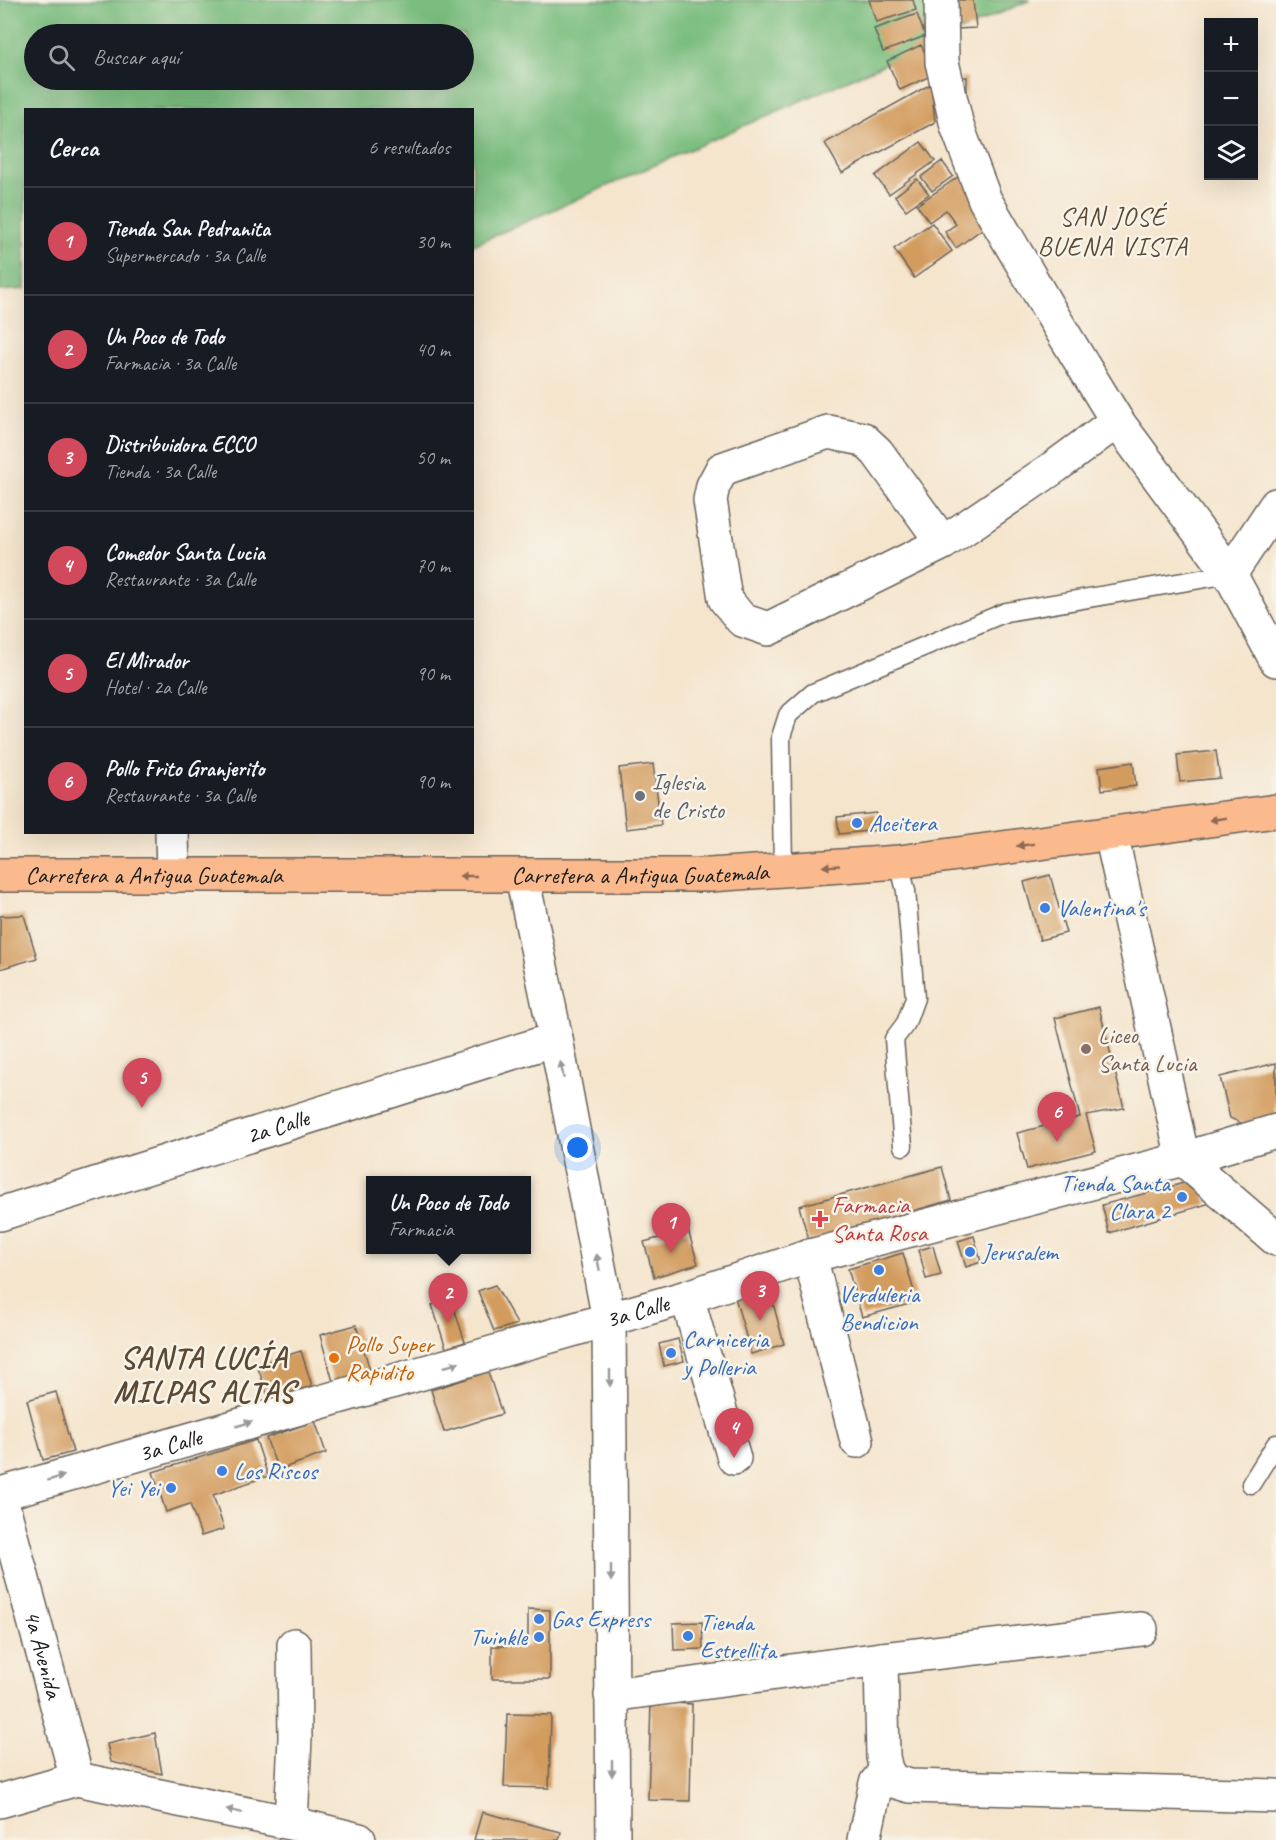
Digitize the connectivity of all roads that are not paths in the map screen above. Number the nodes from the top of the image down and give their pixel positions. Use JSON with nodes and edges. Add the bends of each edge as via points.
{"nodes":[{"id":1,"x":941,"y":0,"type":"edge"},
{"id":2,"x":1117,"y":421,"type":"junction"},
{"id":3,"x":1276,"y":505,"type":"edge"},
{"id":4,"x":943,"y":543,"type":"junction"},
{"id":5,"x":1230,"y":574,"type":"junction"},
{"id":6,"x":1276,"y":660,"type":"edge"},
{"id":7,"x":1276,"y":811,"type":"edge"},
{"id":8,"x":172,"y":834,"type":"edge"},
{"id":9,"x":1111,"y":834,"type":"junction"},
{"id":10,"x":899,"y":862,"type":"junction"},
{"id":11,"x":783,"y":869,"type":"junction"},
{"id":12,"x":0,"y":874,"type":"edge"},
{"id":13,"x":173,"y":876,"type":"junction"},
{"id":14,"x":522,"y":876,"type":"junction"},
{"id":15,"x":556,"y":1039,"type":"junction"},
{"id":16,"x":1276,"y":1131,"type":"edge"},
{"id":17,"x":903,"y":1146,"type":"dead end"},
{"id":18,"x":1183,"y":1159,"type":"junction"},
{"id":19,"x":0,"y":1214,"type":"edge"},
{"id":20,"x":1276,"y":1239,"type":"edge"},
{"id":21,"x":810,"y":1256,"type":"junction"},
{"id":22,"x":687,"y":1298,"type":"junction"},
{"id":23,"x":609,"y":1320,"type":"junction"},
{"id":24,"x":857,"y":1441,"type":"dead end"},
{"id":25,"x":1276,"y":1444,"type":"edge"},
{"id":26,"x":734,"y":1458,"type":"dead end"},
{"id":27,"x":1251,"y":1484,"type":"dead end"},
{"id":28,"x":0,"y":1494,"type":"edge"},
{"id":29,"x":1141,"y":1629,"type":"dead end"},
{"id":30,"x":294,"y":1645,"type":"dead end"},
{"id":31,"x":881,"y":1659,"type":"junction"},
{"id":32,"x":611,"y":1695,"type":"junction"},
{"id":33,"x":886,"y":1770,"type":"junction"},
{"id":34,"x":77,"y":1779,"type":"junction"},
{"id":35,"x":1276,"y":1796,"type":"edge"},
{"id":36,"x":0,"y":1801,"type":"edge"},
{"id":37,"x":291,"y":1823,"type":"junction"},
{"id":38,"x":359,"y":1840,"type":"edge"},
{"id":39,"x":613,"y":1840,"type":"edge"},
{"id":40,"x":864,"y":1840,"type":"edge"}],
"edges":[{"from":1,"to":2,"type":"street","via":[[942,62],[957,126],[985,200]]},
{"from":2,"to":4,"type":"street"},
{"from":2,"to":5,"type":"street"},
{"from":3,"to":5,"type":"street"},
{"from":4,"to":4,"type":"street","via":[[877,452],[863,439],[828,432],[722,469],[713,486],[710,500],[725,599],[742,620],[768,629]]},
{"from":5,"to":6,"type":"street"},
{"from":5,"to":11,"type":"lane","via":[[1006,612],[813,693],[788,715],[781,737]]},
{"from":7,"to":9,"type":"main road","name":"Carretera a Antigua Guatemala","one_way":true},
{"from":8,"to":13,"type":"street"},
{"from":9,"to":10,"type":"main road","name":"Carretera a Antigua Guatemala","one_way":true},
{"from":9,"to":18,"type":"street"},
{"from":10,"to":11,"type":"main road","name":"Carretera a Antigua Guatemala","one_way":true},
{"from":10,"to":17,"type":"lane","via":[[906,891],[915,998],[906,1023],[894,1039]]},
{"from":11,"to":14,"type":"main road","name":"Carretera a Antigua Guatemala","via":[[710,875]]},
{"from":12,"to":13,"type":"main road","name":"Carretera a Antigua Guatemala"},
{"from":14,"to":13,"type":"main road","name":"Carretera a Antigua Guatemala","one_way":true},
{"from":14,"to":15,"type":"street"},
{"from":15,"to":19,"type":"street","name":"2a Calle"},
{"from":23,"to":15,"type":"street","one_way":true},
{"from":16,"to":18,"type":"street","name":"3a Calle"},
{"from":18,"to":20,"type":"street"},
{"from":18,"to":21,"type":"street","name":"3a Calle"},
{"from":21,"to":22,"type":"street","name":"3a Calle"},
{"from":21,"to":24,"type":"street"},
{"from":22,"to":23,"type":"street","name":"3a Calle"},
{"from":22,"to":26,"type":"street"},
{"from":28,"to":23,"type":"street","name":"3a Calle","one_way":true},
{"from":23,"to":32,"type":"street","one_way":true},
{"from":25,"to":27,"type":"lane"},
{"from":28,"to":34,"type":"street","name":"4a Avenida"},
{"from":29,"to":31,"type":"street"},
{"from":30,"to":37,"type":"street"},
{"from":31,"to":32,"type":"street"},
{"from":31,"to":33,"type":"street"},
{"from":32,"to":39,"type":"street","one_way":true},
{"from":33,"to":35,"type":"street","via":[[893,1781],[910,1786]]},
{"from":33,"to":40,"type":"street","via":[[876,1783]]},
{"from":34,"to":36,"type":"street"},
{"from":37,"to":34,"type":"street","one_way":true},
{"from":37,"to":38,"type":"street"}]}
